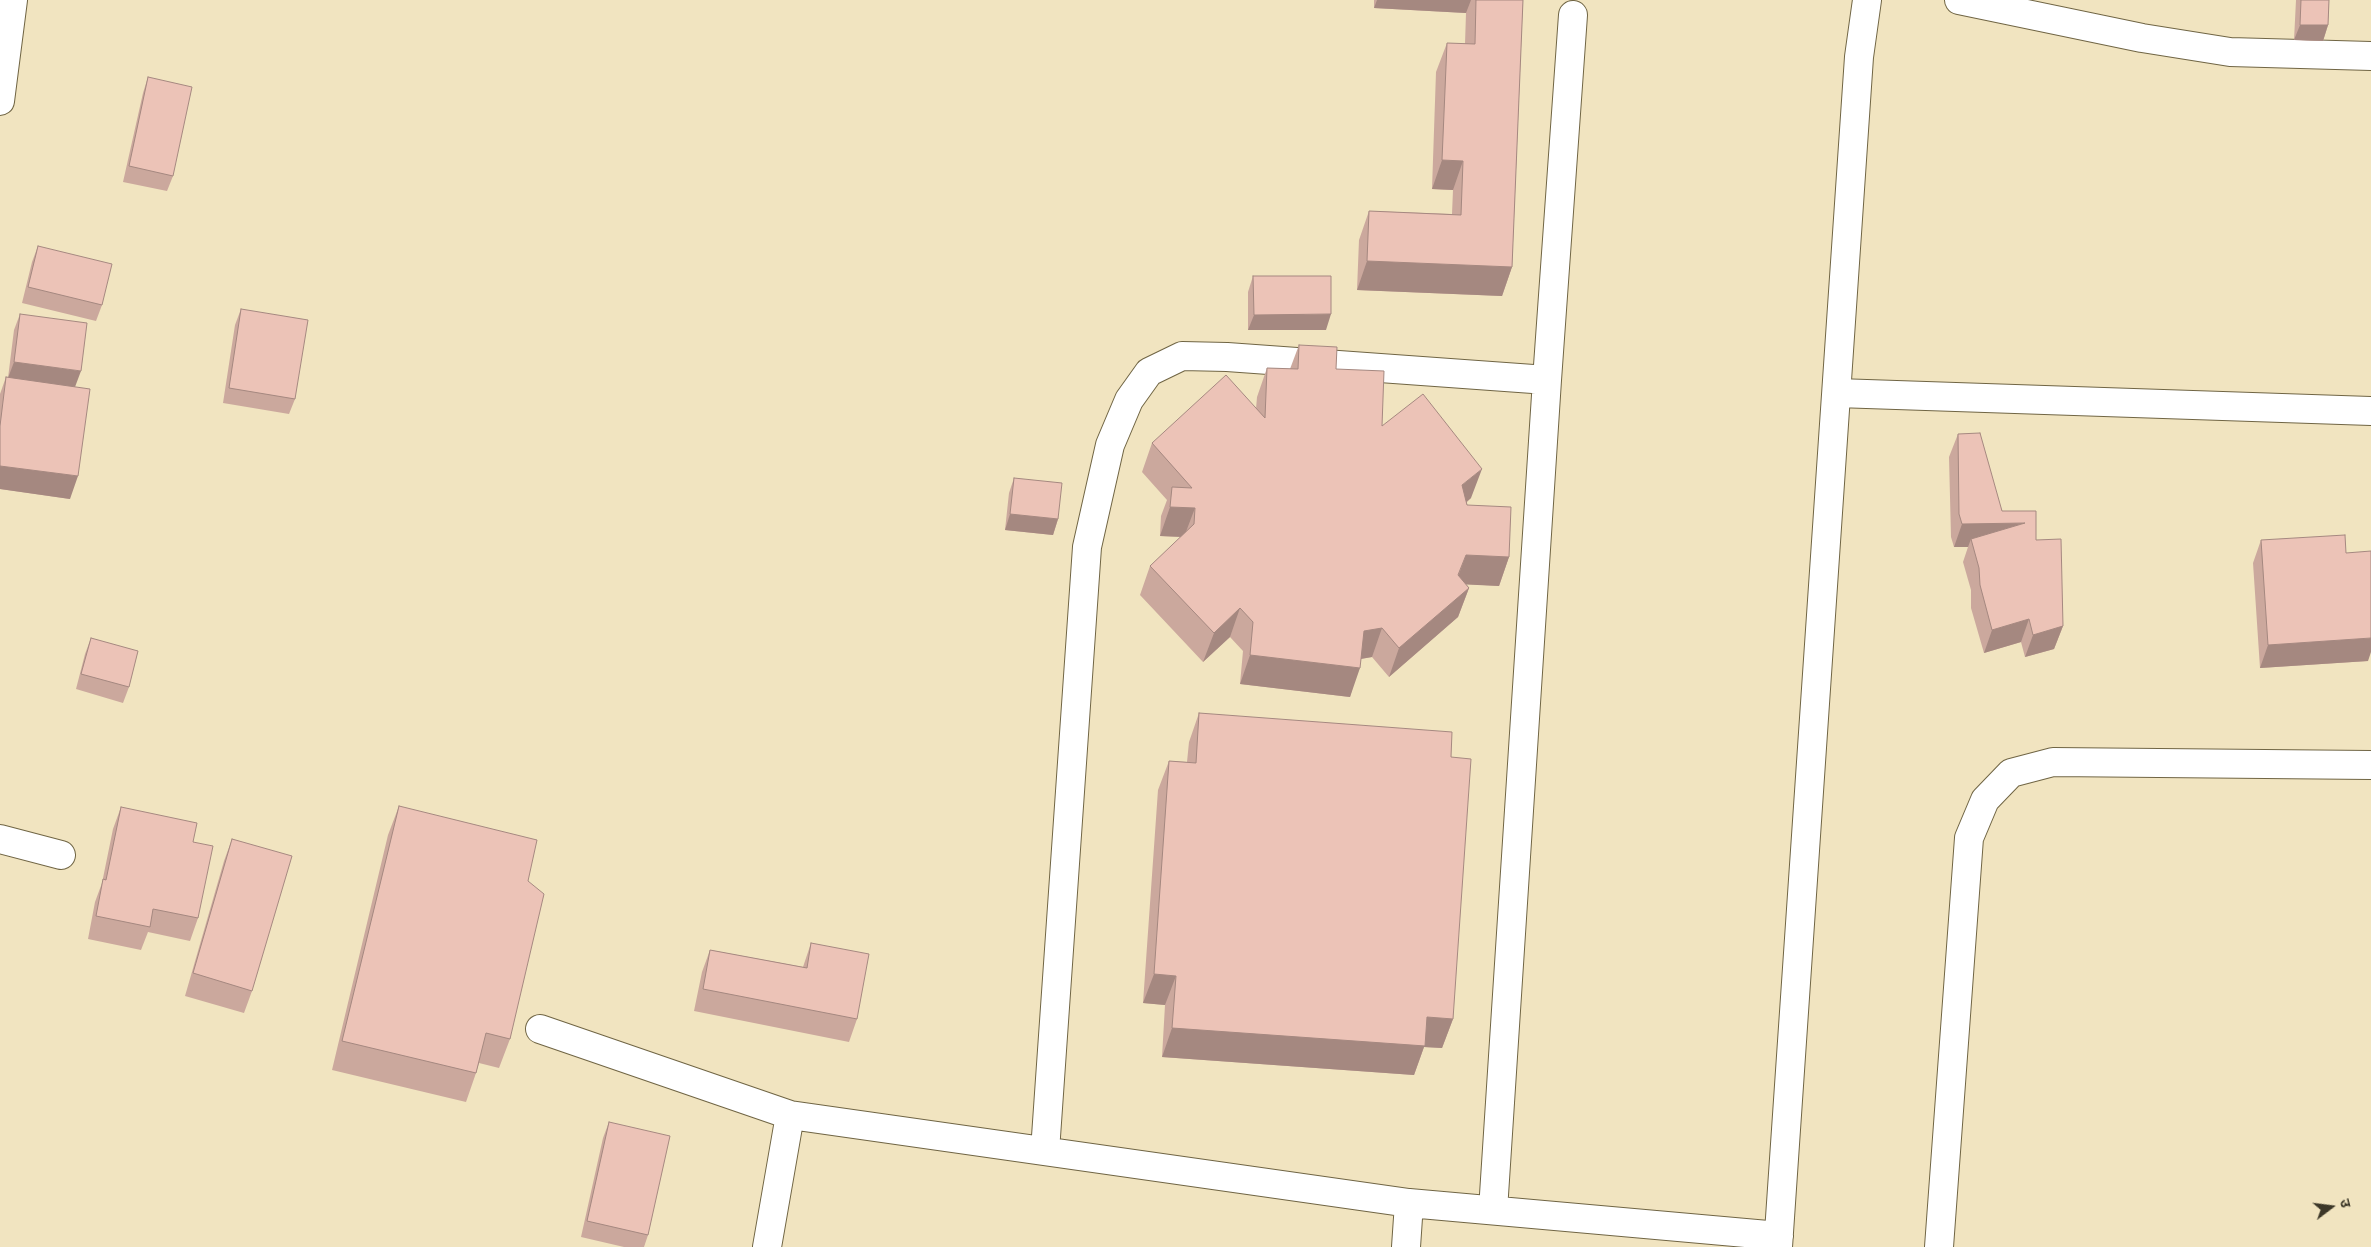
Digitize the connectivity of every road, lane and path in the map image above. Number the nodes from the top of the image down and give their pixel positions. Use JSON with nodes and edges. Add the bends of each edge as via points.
{"nodes":[{"id":1,"x":13,"y":0,"type":"edge"},
{"id":2,"x":1866,"y":0,"type":"edge"},
{"id":3,"x":1959,"y":0,"type":"edge"},
{"id":4,"x":1573,"y":15,"type":"dead end"},
{"id":5,"x":2371,"y":56,"type":"edge"},
{"id":6,"x":0,"y":101,"type":"edge"},
{"id":7,"x":1547,"y":380,"type":"junction"},
{"id":8,"x":1836,"y":393,"type":"junction"},
{"id":9,"x":2371,"y":412,"type":"edge"},
{"id":10,"x":2371,"y":765,"type":"edge"},
{"id":11,"x":0,"y":839,"type":"edge"},
{"id":12,"x":61,"y":855,"type":"dead end"},
{"id":13,"x":540,"y":1029,"type":"dead end"},
{"id":14,"x":790,"y":1115,"type":"junction"},
{"id":15,"x":1045,"y":1152,"type":"junction"},
{"id":16,"x":1409,"y":1203,"type":"junction"},
{"id":17,"x":1493,"y":1210,"type":"junction"},
{"id":18,"x":1778,"y":1241,"type":"edge"},
{"id":19,"x":768,"y":1247,"type":"edge"},
{"id":20,"x":1406,"y":1247,"type":"edge"},
{"id":21,"x":1939,"y":1247,"type":"edge"}],
"edges":[{"from":1,"to":6,"type":"street"},
{"from":2,"to":8,"type":"street","via":[[1859,57]]},
{"from":3,"to":5,"type":"street","via":[[2142,38],[2230,52]]},
{"from":4,"to":7,"type":"street"},
{"from":7,"to":15,"type":"street","via":[[1182,356],[1149,372],[1129,400],[1110,445],[1087,547]]},
{"from":7,"to":17,"type":"street"},
{"from":8,"to":9,"type":"street"},
{"from":8,"to":18,"type":"street"},
{"from":10,"to":21,"type":"street","via":[[2053,762],[2011,773],[1985,800],[1969,838]]},
{"from":11,"to":12,"type":"street"},
{"from":13,"to":14,"type":"street"},
{"from":14,"to":15,"type":"street"},
{"from":14,"to":19,"type":"street"},
{"from":15,"to":16,"type":"street"},
{"from":16,"to":17,"type":"street"},
{"from":16,"to":20,"type":"street"},
{"from":17,"to":18,"type":"street"}]}
